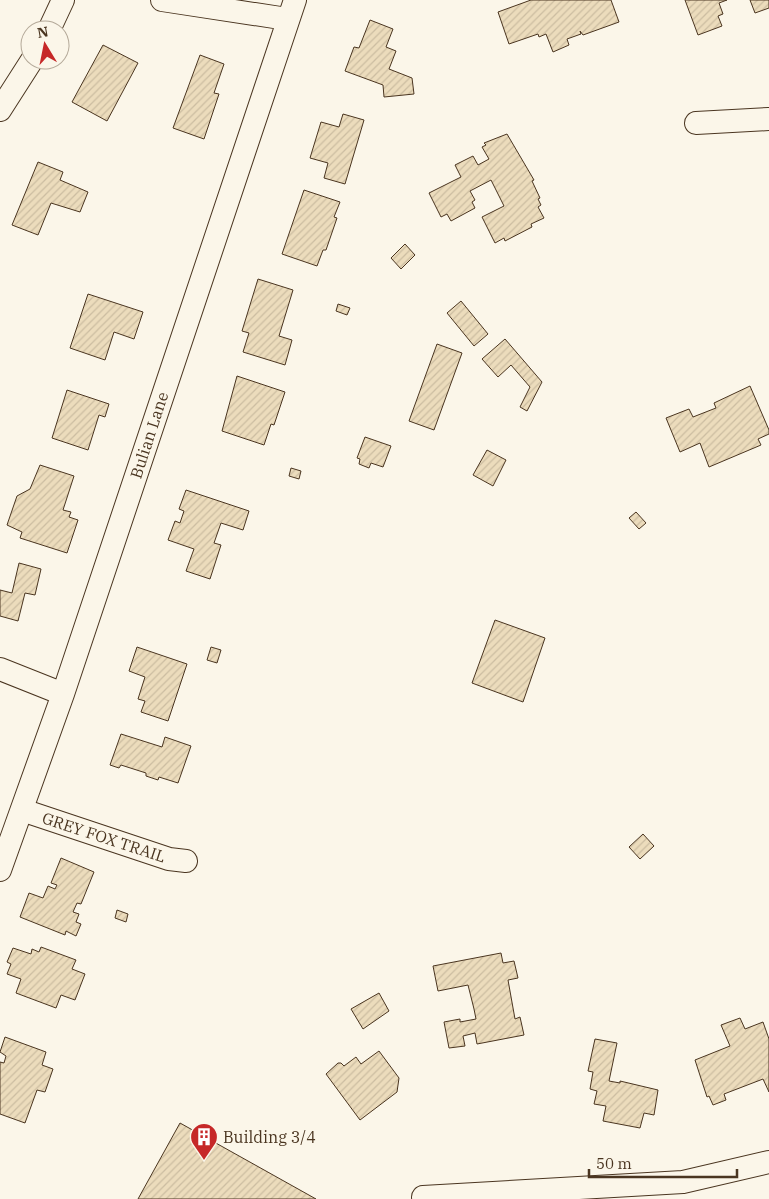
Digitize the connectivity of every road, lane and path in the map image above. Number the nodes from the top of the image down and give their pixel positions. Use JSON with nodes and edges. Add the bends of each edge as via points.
{"nodes":[{"id":1,"x":63,"y":0,"type":"edge"},
{"id":2,"x":162,"y":0,"type":"edge"},
{"id":3,"x":291,"y":9,"type":"edge"},
{"id":4,"x":54,"y":20,"type":"edge"},
{"id":5,"x":26,"y":70,"type":"edge"},
{"id":6,"x":0,"y":110,"type":"edge"},
{"id":7,"x":769,"y":119,"type":"edge"},
{"id":8,"x":696,"y":123,"type":"dead end"},
{"id":9,"x":0,"y":670,"type":"edge"},
{"id":10,"x":63,"y":694,"type":"junction"},
{"id":11,"x":22,"y":810,"type":"junction"},
{"id":12,"x":186,"y":861,"type":"dead end"},
{"id":13,"x":0,"y":870,"type":"edge"},
{"id":14,"x":769,"y":1162,"type":"edge"},
{"id":15,"x":424,"y":1197,"type":"dead end"}],
"edges":[{"from":1,"to":4,"type":"street"},
{"from":2,"to":3,"type":"street"},
{"from":3,"to":10,"type":"street","name":"Bulian Lane"},
{"from":5,"to":6,"type":"street"},
{"from":7,"to":8,"type":"street"},
{"from":9,"to":10,"type":"street"},
{"from":10,"to":11,"type":"street","name":"Bulian Lane"},
{"from":11,"to":12,"type":"street","name":"GREY FOX TRAIL","via":[[169,859]]},
{"from":11,"to":13,"type":"street","name":"Bulian Lane"},
{"from":14,"to":15,"type":"street","via":[[683,1182]]}]}
